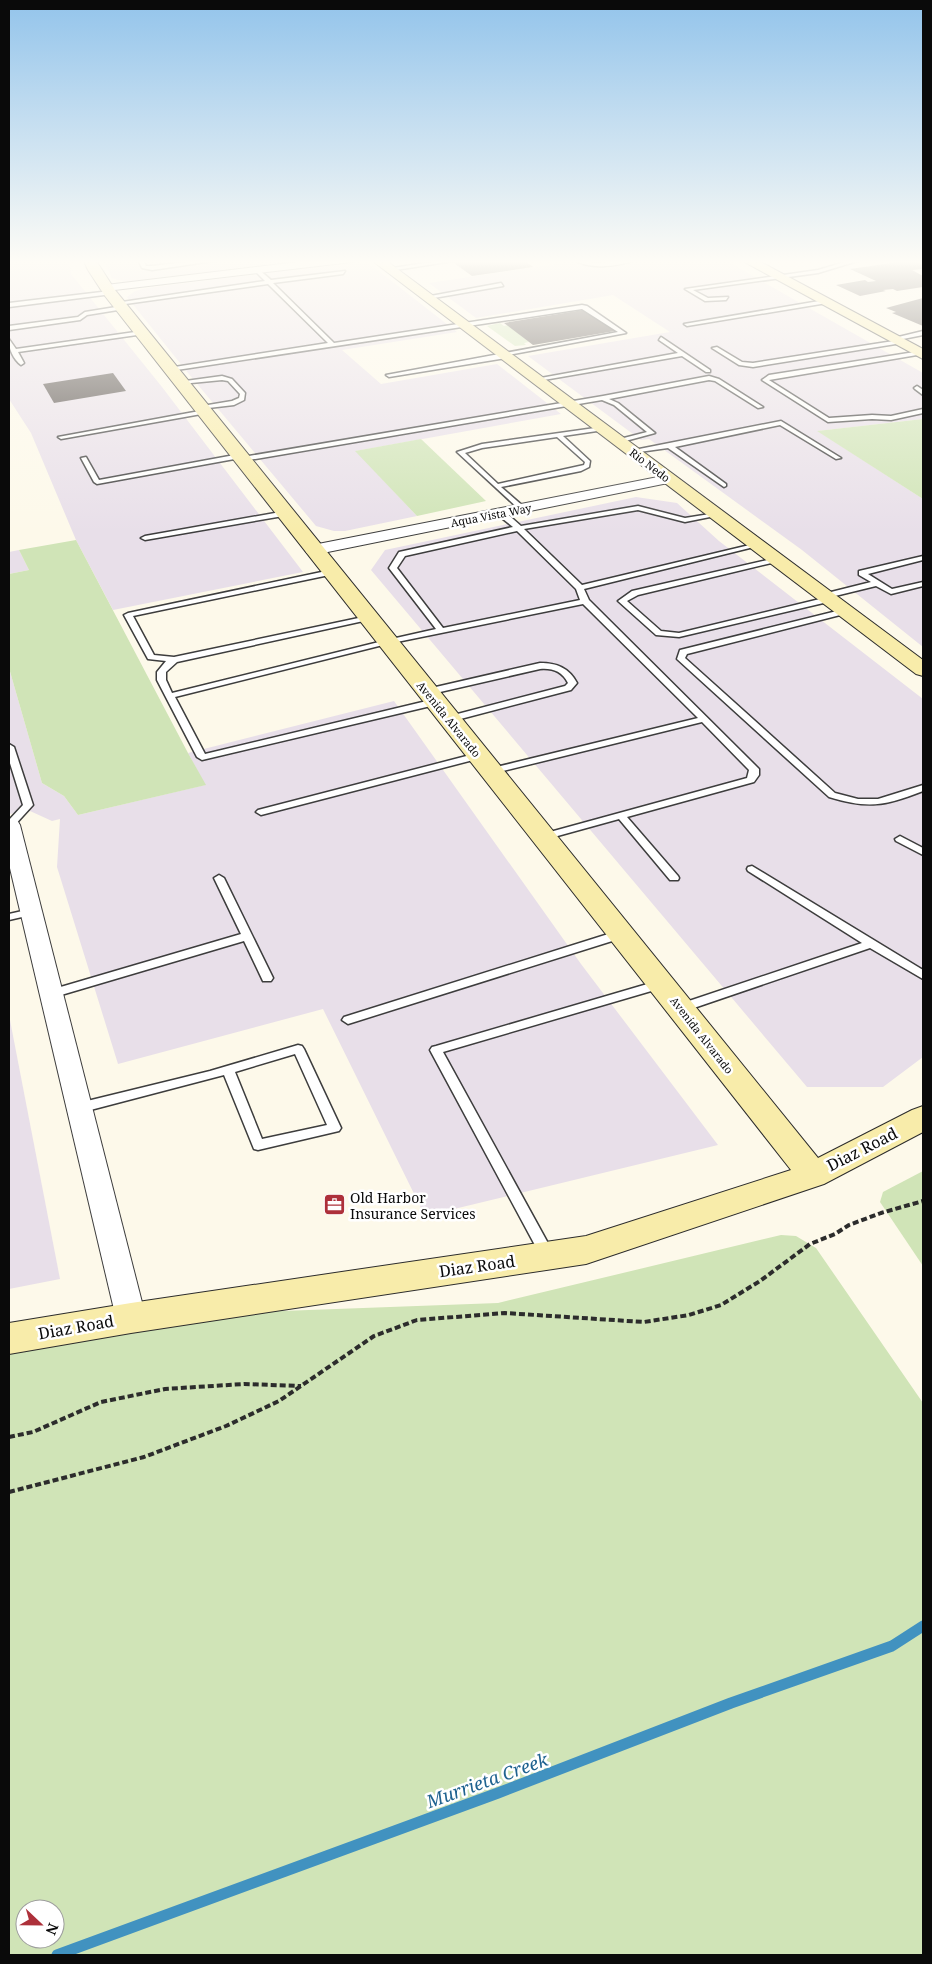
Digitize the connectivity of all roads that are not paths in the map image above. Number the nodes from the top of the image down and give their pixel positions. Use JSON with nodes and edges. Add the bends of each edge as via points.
{"nodes":[{"id":1,"x":14,"y":351,"type":"edge"},
{"id":2,"x":156,"y":351,"type":"edge"},
{"id":3,"x":293,"y":351,"type":"edge"},
{"id":4,"x":498,"y":351,"type":"edge"},
{"id":5,"x":528,"y":351,"type":"edge"},
{"id":6,"x":678,"y":351,"type":"edge"},
{"id":7,"x":720,"y":351,"type":"edge"},
{"id":8,"x":835,"y":351,"type":"edge"},
{"id":9,"x":683,"y":354,"type":"junction"},
{"id":10,"x":922,"y":354,"type":"edge"},
{"id":11,"x":504,"y":355,"type":"junction"},
{"id":12,"x":21,"y":363,"type":"dead end"},
{"id":13,"x":170,"y":368,"type":"junction"},
{"id":14,"x":708,"y":371,"type":"dead end"},
{"id":15,"x":389,"y":375,"type":"dead end"},
{"id":16,"x":538,"y":379,"type":"junction"},
{"id":17,"x":181,"y":382,"type":"junction"},
{"id":18,"x":917,"y":388,"type":"dead end"},
{"id":19,"x":923,"y":393,"type":"edge"},
{"id":20,"x":603,"y":398,"type":"junction"},
{"id":21,"x":571,"y":405,"type":"junction"},
{"id":22,"x":760,"y":407,"type":"dead end"},
{"id":23,"x":204,"y":410,"type":"junction"},
{"id":24,"x":923,"y":411,"type":"edge"},
{"id":25,"x":602,"y":429,"type":"junction"},
{"id":26,"x":558,"y":435,"type":"junction"},
{"id":27,"x":61,"y":437,"type":"dead end"},
{"id":28,"x":618,"y":441,"type":"junction"},
{"id":29,"x":670,"y":446,"type":"junction"},
{"id":30,"x":632,"y":451,"type":"junction"},
{"id":31,"x":84,"y":458,"type":"dead end"},
{"id":32,"x":242,"y":458,"type":"junction"},
{"id":33,"x":838,"y":458,"type":"dead end"},
{"id":34,"x":668,"y":479,"type":"junction"},
{"id":35,"x":724,"y":485,"type":"dead end"},
{"id":36,"x":496,"y":486,"type":"junction"},
{"id":37,"x":521,"y":509,"type":"junction"},
{"id":38,"x":286,"y":513,"type":"junction"},
{"id":39,"x":501,"y":513,"type":"junction"},
{"id":40,"x":716,"y":514,"type":"junction"},
{"id":41,"x":519,"y":528,"type":"junction"},
{"id":42,"x":145,"y":538,"type":"dead end"},
{"id":43,"x":758,"y":545,"type":"junction"},
{"id":44,"x":313,"y":550,"type":"junction"},
{"id":45,"x":923,"y":558,"type":"edge"},
{"id":46,"x":777,"y":559,"type":"junction"},
{"id":47,"x":331,"y":572,"type":"junction"},
{"id":48,"x":876,"y":583,"type":"junction"},
{"id":49,"x":923,"y":584,"type":"edge"},
{"id":50,"x":580,"y":588,"type":"junction"},
{"id":51,"x":828,"y":597,"type":"junction"},
{"id":52,"x":585,"y":601,"type":"junction"},
{"id":53,"x":845,"y":610,"type":"junction"},
{"id":54,"x":368,"y":618,"type":"junction"},
{"id":55,"x":441,"y":631,"type":"junction"},
{"id":56,"x":387,"y":642,"type":"junction"},
{"id":57,"x":174,"y":660,"type":"junction"},
{"id":58,"x":920,"y":664,"type":"edge"},
{"id":59,"x":170,"y":696,"type":"junction"},
{"id":60,"x":437,"y":705,"type":"junction"},
{"id":61,"x":704,"y":719,"type":"junction"},
{"id":62,"x":9,"y":747,"type":"edge"},
{"id":63,"x":485,"y":764,"type":"junction"},
{"id":64,"x":923,"y":788,"type":"edge"},
{"id":65,"x":261,"y":812,"type":"dead end"},
{"id":66,"x":621,"y":816,"type":"junction"},
{"id":67,"x":10,"y":826,"type":"edge"},
{"id":68,"x":543,"y":837,"type":"junction"},
{"id":69,"x":900,"y":839,"type":"dead end"},
{"id":70,"x":923,"y":852,"type":"edge"},
{"id":71,"x":752,"y":869,"type":"dead end"},
{"id":72,"x":219,"y":878,"type":"dead end"},
{"id":73,"x":674,"y":878,"type":"dead end"},
{"id":74,"x":20,"y":914,"type":"edge"},
{"id":75,"x":621,"y":934,"type":"junction"},
{"id":76,"x":247,"y":936,"type":"junction"},
{"id":77,"x":871,"y":944,"type":"junction"},
{"id":78,"x":923,"y":975,"type":"edge"},
{"id":79,"x":267,"y":978,"type":"dead end"},
{"id":80,"x":661,"y":984,"type":"junction"},
{"id":81,"x":52,"y":994,"type":"junction"},
{"id":82,"x":681,"y":1008,"type":"junction"},
{"id":83,"x":348,"y":1020,"type":"dead end"},
{"id":84,"x":228,"y":1070,"type":"junction"},
{"id":85,"x":79,"y":1108,"type":"junction"},
{"id":86,"x":923,"y":1118,"type":"edge"},
{"id":87,"x":813,"y":1175,"type":"junction"},
{"id":88,"x":548,"y":1256,"type":"junction"},
{"id":89,"x":131,"y":1318,"type":"junction"},
{"id":90,"x":9,"y":1339,"type":"edge"}],
"edges":[{"from":1,"to":12,"type":"lane"},
{"from":2,"to":13,"type":"street","name":"Avenida Alvarado"},
{"from":3,"to":13,"type":"lane"},
{"from":4,"to":11,"type":"street","name":"Rio Nedo"},
{"from":5,"to":11,"type":"lane"},
{"from":6,"to":9,"type":"lane"},
{"from":7,"to":8,"type":"lane","via":[[741,364],[753,365]]},
{"from":9,"to":14,"type":"lane"},
{"from":9,"to":16,"type":"lane"},
{"from":10,"to":24,"type":"lane","via":[[812,369],[765,380],[828,420],[891,418]]},
{"from":11,"to":15,"type":"lane"},
{"from":11,"to":16,"type":"street","name":"Rio Nedo"},
{"from":13,"to":17,"type":"street","name":"Avenida Alvarado"},
{"from":16,"to":21,"type":"street","name":"Rio Nedo"},
{"from":17,"to":23,"type":"street","name":"Avenida Alvarado"},
{"from":17,"to":23,"type":"lane","via":[[222,378],[230,380],[243,394],[242,399]]},
{"from":18,"to":19,"type":"lane"},
{"from":20,"to":21,"type":"lane"},
{"from":20,"to":22,"type":"lane","via":[[709,378]]},
{"from":20,"to":28,"type":"lane","via":[[652,432]]},
{"from":21,"to":25,"type":"street","name":"Rio Nedo"},
{"from":21,"to":32,"type":"lane"},
{"from":23,"to":27,"type":"lane"},
{"from":23,"to":32,"type":"street","name":"Avenida Alvarado"},
{"from":25,"to":26,"type":"lane"},
{"from":25,"to":28,"type":"street","name":"Rio Nedo"},
{"from":26,"to":36,"type":"lane","via":[[588,462],[588,466]]},
{"from":26,"to":36,"type":"lane","via":[[460,452]]},
{"from":28,"to":30,"type":"street","name":"Rio Nedo"},
{"from":29,"to":30,"type":"lane"},
{"from":29,"to":33,"type":"lane","via":[[780,423]]},
{"from":29,"to":35,"type":"lane"},
{"from":30,"to":34,"type":"street","name":"Rio Nedo"},
{"from":31,"to":32,"type":"lane","via":[[97,482]]},
{"from":32,"to":38,"type":"street","name":"Avenida Alvarado"},
{"from":34,"to":37,"type":"street","name":"Aqua Vista Way"},
{"from":34,"to":40,"type":"street","name":"Rio Nedo"},
{"from":36,"to":37,"type":"lane"},
{"from":37,"to":39,"type":"street","name":"Aqua Vista Way"},
{"from":38,"to":42,"type":"lane"},
{"from":38,"to":44,"type":"street","name":"Avenida Alvarado"},
{"from":39,"to":41,"type":"lane"},
{"from":39,"to":44,"type":"street","name":"Aqua Vista Way"},
{"from":40,"to":41,"type":"lane","via":[[685,520],[638,508]]},
{"from":40,"to":43,"type":"street","name":"Rio Nedo"},
{"from":41,"to":50,"type":"lane"},
{"from":41,"to":55,"type":"lane","via":[[402,554],[393,568]]},
{"from":43,"to":46,"type":"street","name":"Rio Nedo"},
{"from":43,"to":50,"type":"lane"},
{"from":44,"to":47,"type":"street","name":"Avenida Alvarado"},
{"from":45,"to":48,"type":"lane","via":[[862,573]]},
{"from":46,"to":51,"type":"street","name":"Rio Nedo"},
{"from":46,"to":51,"type":"lane","via":[[635,593],[622,601],[659,633],[680,635]]},
{"from":47,"to":54,"type":"street","name":"Avenida Alvarado"},
{"from":47,"to":57,"type":"lane","via":[[128,615],[151,657]]},
{"from":48,"to":49,"type":"lane","via":[[891,592]]},
{"from":48,"to":51,"type":"lane"},
{"from":50,"to":52,"type":"lane"},
{"from":51,"to":53,"type":"street","name":"Rio Nedo"},
{"from":52,"to":55,"type":"lane"},
{"from":52,"to":61,"type":"lane"},
{"from":53,"to":58,"type":"street","name":"Rio Nedo"},
{"from":53,"to":64,"type":"lane","via":[[683,652],[681,659],[832,796],[870,804],[887,802]]},
{"from":54,"to":56,"type":"street","name":"Avenida Alvarado"},
{"from":54,"to":57,"type":"lane"},
{"from":55,"to":56,"type":"lane"},
{"from":56,"to":59,"type":"lane"},
{"from":56,"to":60,"type":"street","name":"Avenida Alvarado"},
{"from":57,"to":59,"type":"lane","via":[[160,673]]},
{"from":59,"to":60,"type":"lane","via":[[202,757]]},
{"from":60,"to":60,"type":"lane","via":[[568,688],[573,683],[556,666],[540,666]]},
{"from":60,"to":63,"type":"street","name":"Avenida Alvarado"},
{"from":61,"to":63,"type":"lane"},
{"from":61,"to":66,"type":"lane","via":[[754,769],[751,780]]},
{"from":62,"to":67,"type":"lane","via":[[28,805]]},
{"from":63,"to":65,"type":"lane"},
{"from":63,"to":68,"type":"street","name":"Avenida Alvarado"},
{"from":66,"to":68,"type":"lane"},
{"from":66,"to":73,"type":"lane"},
{"from":67,"to":74,"type":"street"},
{"from":68,"to":75,"type":"street","name":"Avenida Alvarado"},
{"from":69,"to":70,"type":"lane"},
{"from":71,"to":77,"type":"lane"},
{"from":72,"to":76,"type":"lane"},
{"from":74,"to":81,"type":"street"},
{"from":75,"to":80,"type":"street","name":"Avenida Alvarado"},
{"from":75,"to":83,"type":"lane"},
{"from":76,"to":79,"type":"lane"},
{"from":76,"to":81,"type":"lane"},
{"from":77,"to":78,"type":"lane"},
{"from":77,"to":82,"type":"lane"},
{"from":80,"to":82,"type":"street","name":"Avenida Alvarado"},
{"from":80,"to":88,"type":"lane","via":[[436,1050]]},
{"from":81,"to":85,"type":"street"},
{"from":82,"to":87,"type":"street","name":"Avenida Alvarado"},
{"from":84,"to":84,"type":"lane","via":[[298,1049],[335,1128],[258,1145]]},
{"from":84,"to":85,"type":"lane"},
{"from":85,"to":89,"type":"street"},
{"from":86,"to":87,"type":"street","name":"Diaz Road"},
{"from":87,"to":88,"type":"street","name":"Diaz Road","via":[[586,1250]]},
{"from":88,"to":89,"type":"street","name":"Diaz Road"},
{"from":89,"to":90,"type":"street","name":"Diaz Road"}]}
